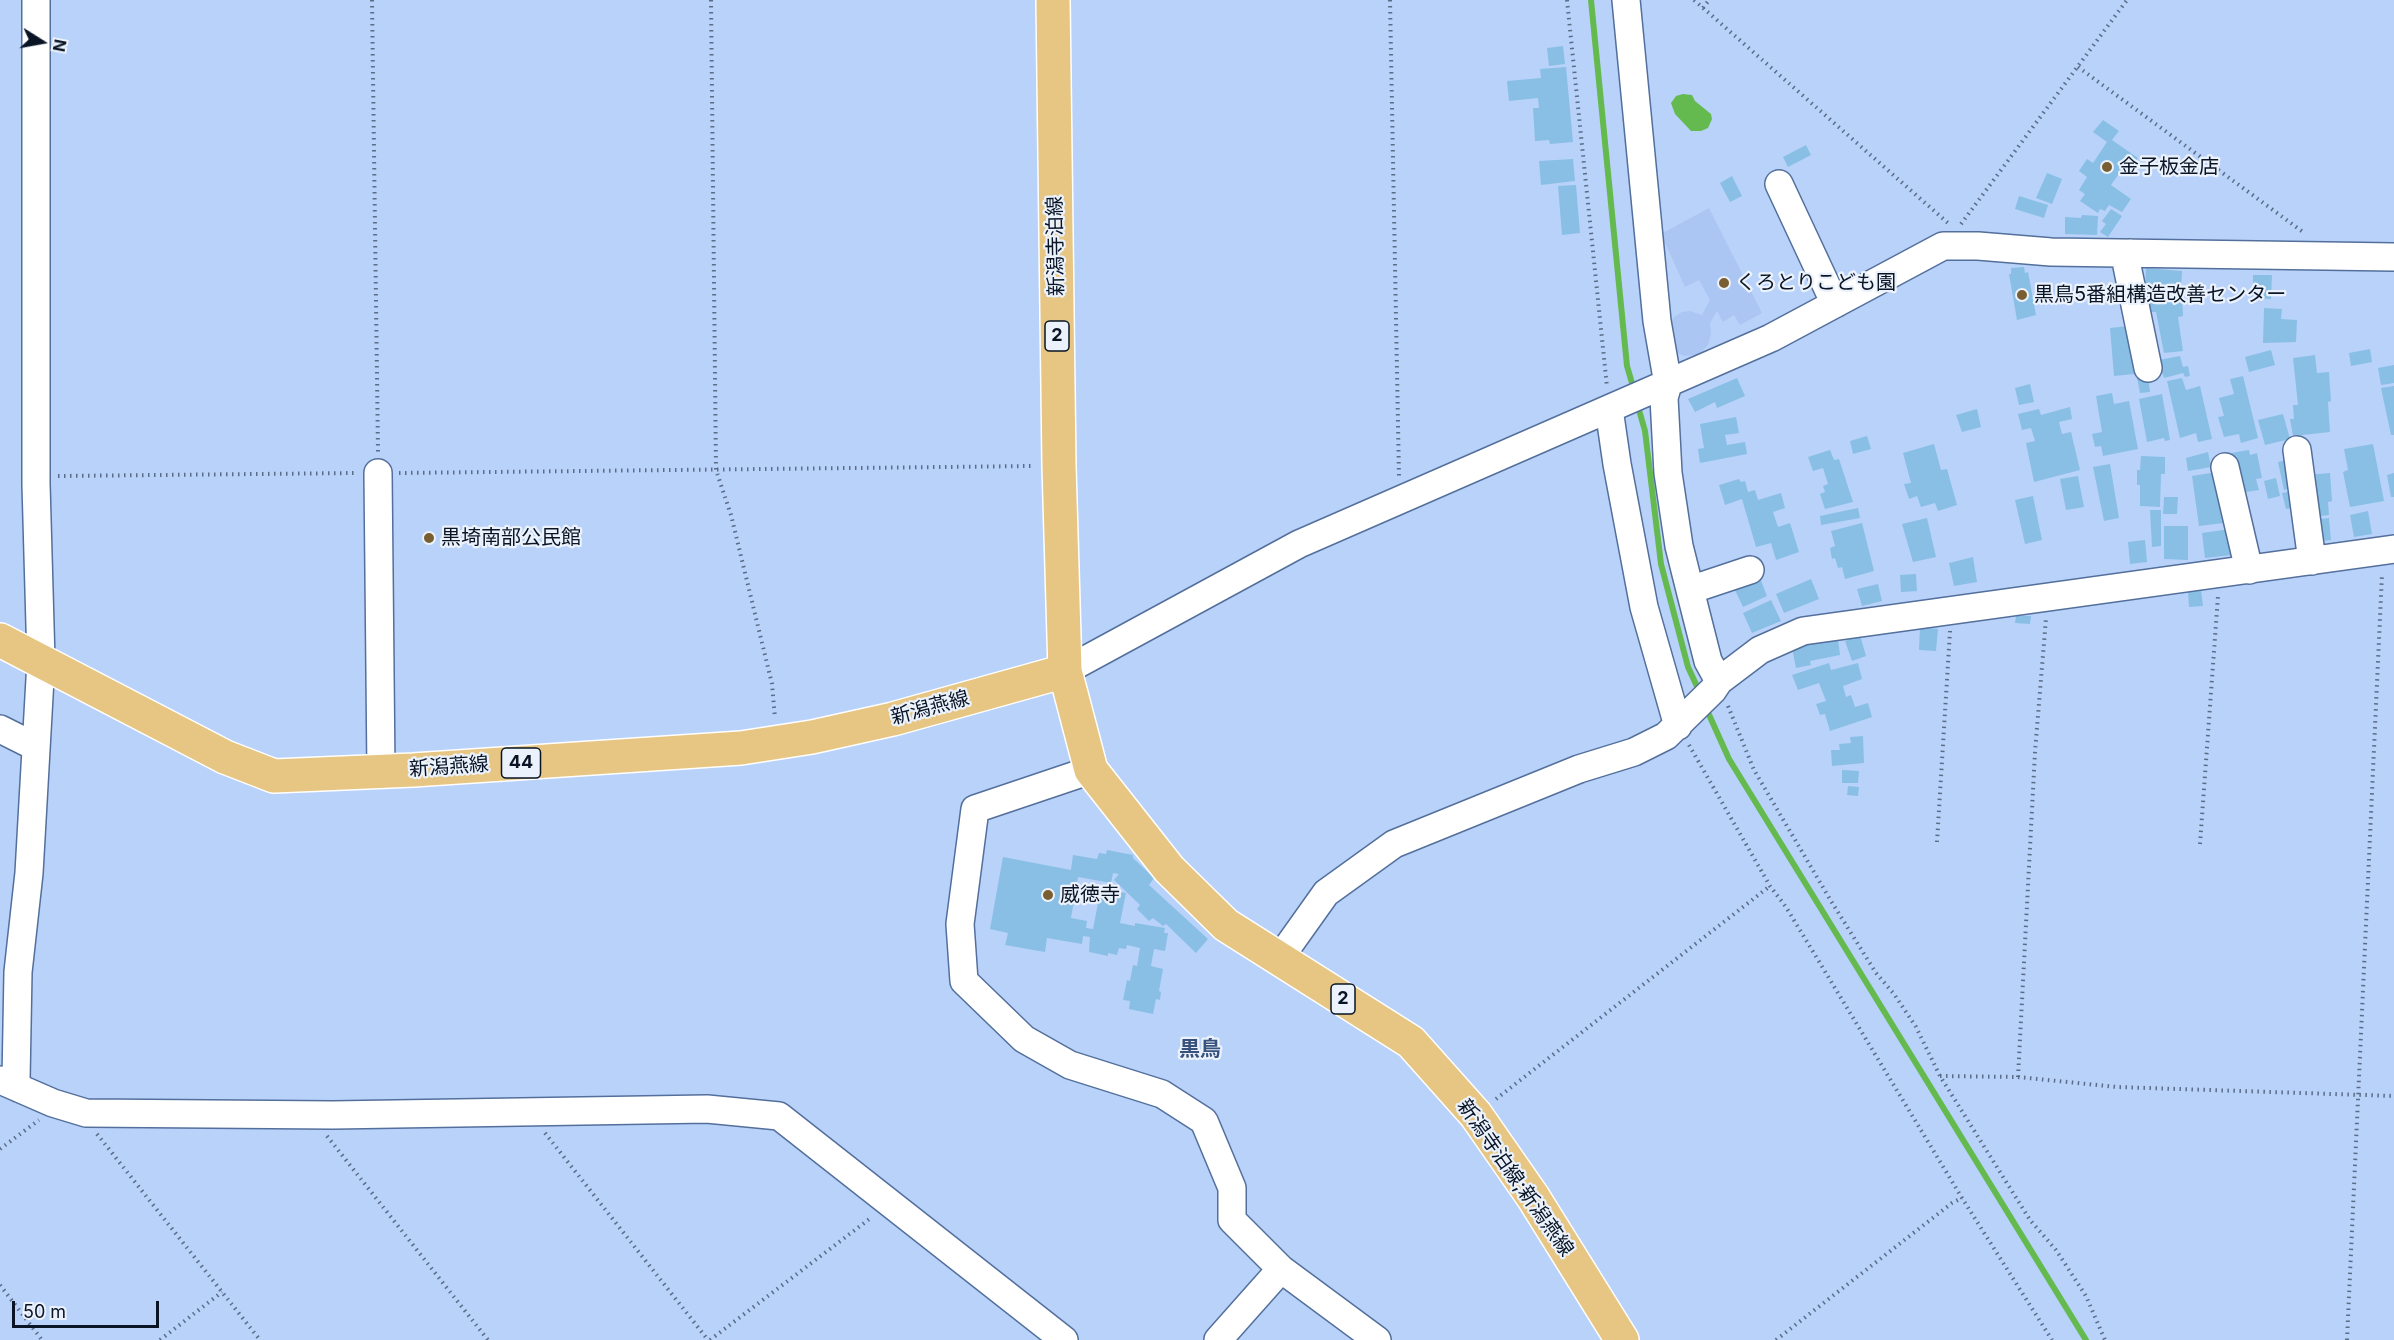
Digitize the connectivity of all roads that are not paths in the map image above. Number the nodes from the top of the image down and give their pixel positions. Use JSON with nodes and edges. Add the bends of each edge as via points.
{"nodes":[{"id":1,"x":36,"y":0,"type":"edge"},
{"id":2,"x":1053,"y":0,"type":"edge"},
{"id":3,"x":1626,"y":0,"type":"edge"},
{"id":4,"x":1779,"y":184,"type":"dead end"},
{"id":5,"x":2130,"y":253,"type":"junction"},
{"id":6,"x":2394,"y":257,"type":"edge"},
{"id":7,"x":1835,"y":304,"type":"junction"},
{"id":8,"x":2148,"y":368,"type":"dead end"},
{"id":9,"x":1663,"y":387,"type":"junction"},
{"id":10,"x":1614,"y":407,"type":"junction"},
{"id":11,"x":2297,"y":450,"type":"dead end"},
{"id":12,"x":2224,"y":467,"type":"dead end"},
{"id":13,"x":378,"y":473,"type":"road end"},
{"id":14,"x":2389,"y":551,"type":"edge"},
{"id":15,"x":2312,"y":561,"type":"junction"},
{"id":16,"x":1750,"y":570,"type":"dead end"},
{"id":17,"x":2249,"y":570,"type":"junction"},
{"id":18,"x":1690,"y":590,"type":"junction"},
{"id":19,"x":0,"y":640,"type":"edge"},
{"id":20,"x":41,"y":661,"type":"junction"},
{"id":21,"x":1065,"y":671,"type":"junction"},
{"id":22,"x":1716,"y":686,"type":"junction"},
{"id":23,"x":1683,"y":721,"type":"junction"},
{"id":24,"x":0,"y":729,"type":"edge"},
{"id":25,"x":36,"y":747,"type":"junction"},
{"id":26,"x":1091,"y":770,"type":"junction"},
{"id":27,"x":381,"y":772,"type":"junction"},
{"id":28,"x":1279,"y":958,"type":"junction"},
{"id":29,"x":9,"y":1084,"type":"edge"},
{"id":30,"x":1281,"y":1269,"type":"junction"},
{"id":31,"x":1064,"y":1340,"type":"edge"},
{"id":32,"x":1218,"y":1340,"type":"edge"},
{"id":33,"x":1377,"y":1340,"type":"edge"},
{"id":34,"x":1622,"y":1340,"type":"edge"}],
"edges":[{"from":1,"to":20,"type":"street","via":[[36,484]]},
{"from":2,"to":21,"type":"main road","name":"新潟寺泊線","number":"2"},
{"from":3,"to":9,"type":"street"},
{"from":4,"to":7,"type":"street"},
{"from":5,"to":6,"type":"street"},
{"from":5,"to":7,"type":"street","via":[[1943,246]]},
{"from":5,"to":8,"type":"street","via":[[2127,266]]},
{"from":7,"to":9,"type":"street"},
{"from":9,"to":10,"type":"street"},
{"from":9,"to":18,"type":"street","via":[[1668,473]]},
{"from":10,"to":21,"type":"street","via":[[1299,544]]},
{"from":10,"to":23,"type":"street","via":[[1617,464],[1644,607]]},
{"from":11,"to":15,"type":"street"},
{"from":12,"to":17,"type":"street"},
{"from":13,"to":27,"type":"street"},
{"from":14,"to":15,"type":"street"},
{"from":15,"to":17,"type":"street"},
{"from":16,"to":18,"type":"street"},
{"from":17,"to":22,"type":"street","via":[[1803,631],[1760,650]]},
{"from":18,"to":22,"type":"street"},
{"from":19,"to":20,"type":"main road","name":"新潟燕線","number":"44"},
{"from":20,"to":25,"type":"street"},
{"from":20,"to":27,"type":"main road","name":"新潟燕線","number":"44","via":[[225,757],[274,776]]},
{"from":21,"to":26,"type":"main road","name":"新潟寺泊線;新潟燕線","number":"2"},
{"from":21,"to":27,"type":"main road","name":"新潟燕線","number":"44","via":[[893,719],[741,748]]},
{"from":22,"to":23,"type":"street"},
{"from":23,"to":28,"type":"street","via":[[1666,736],[1634,752],[1579,769],[1394,844],[1326,893]]},
{"from":24,"to":25,"type":"street"},
{"from":25,"to":29,"type":"street","via":[[29,873],[18,972],[16,1080]]},
{"from":26,"to":28,"type":"main road","name":"新潟寺泊線;新潟燕線","number":"2","via":[[1169,869],[1226,925]]},
{"from":26,"to":30,"type":"street","via":[[975,809],[960,924],[964,981],[1024,1039],[1070,1065],[1162,1094],[1204,1121],[1232,1188],[1232,1220]]},
{"from":28,"to":34,"type":"main road","name":"新潟寺泊線;新潟燕線","number":"2","via":[[1411,1042],[1476,1115],[1533,1197]]},
{"from":29,"to":31,"type":"street","via":[[86,1113],[309,1115],[707,1109],[779,1116]]},
{"from":30,"to":32,"type":"street"},
{"from":30,"to":33,"type":"street"}]}
